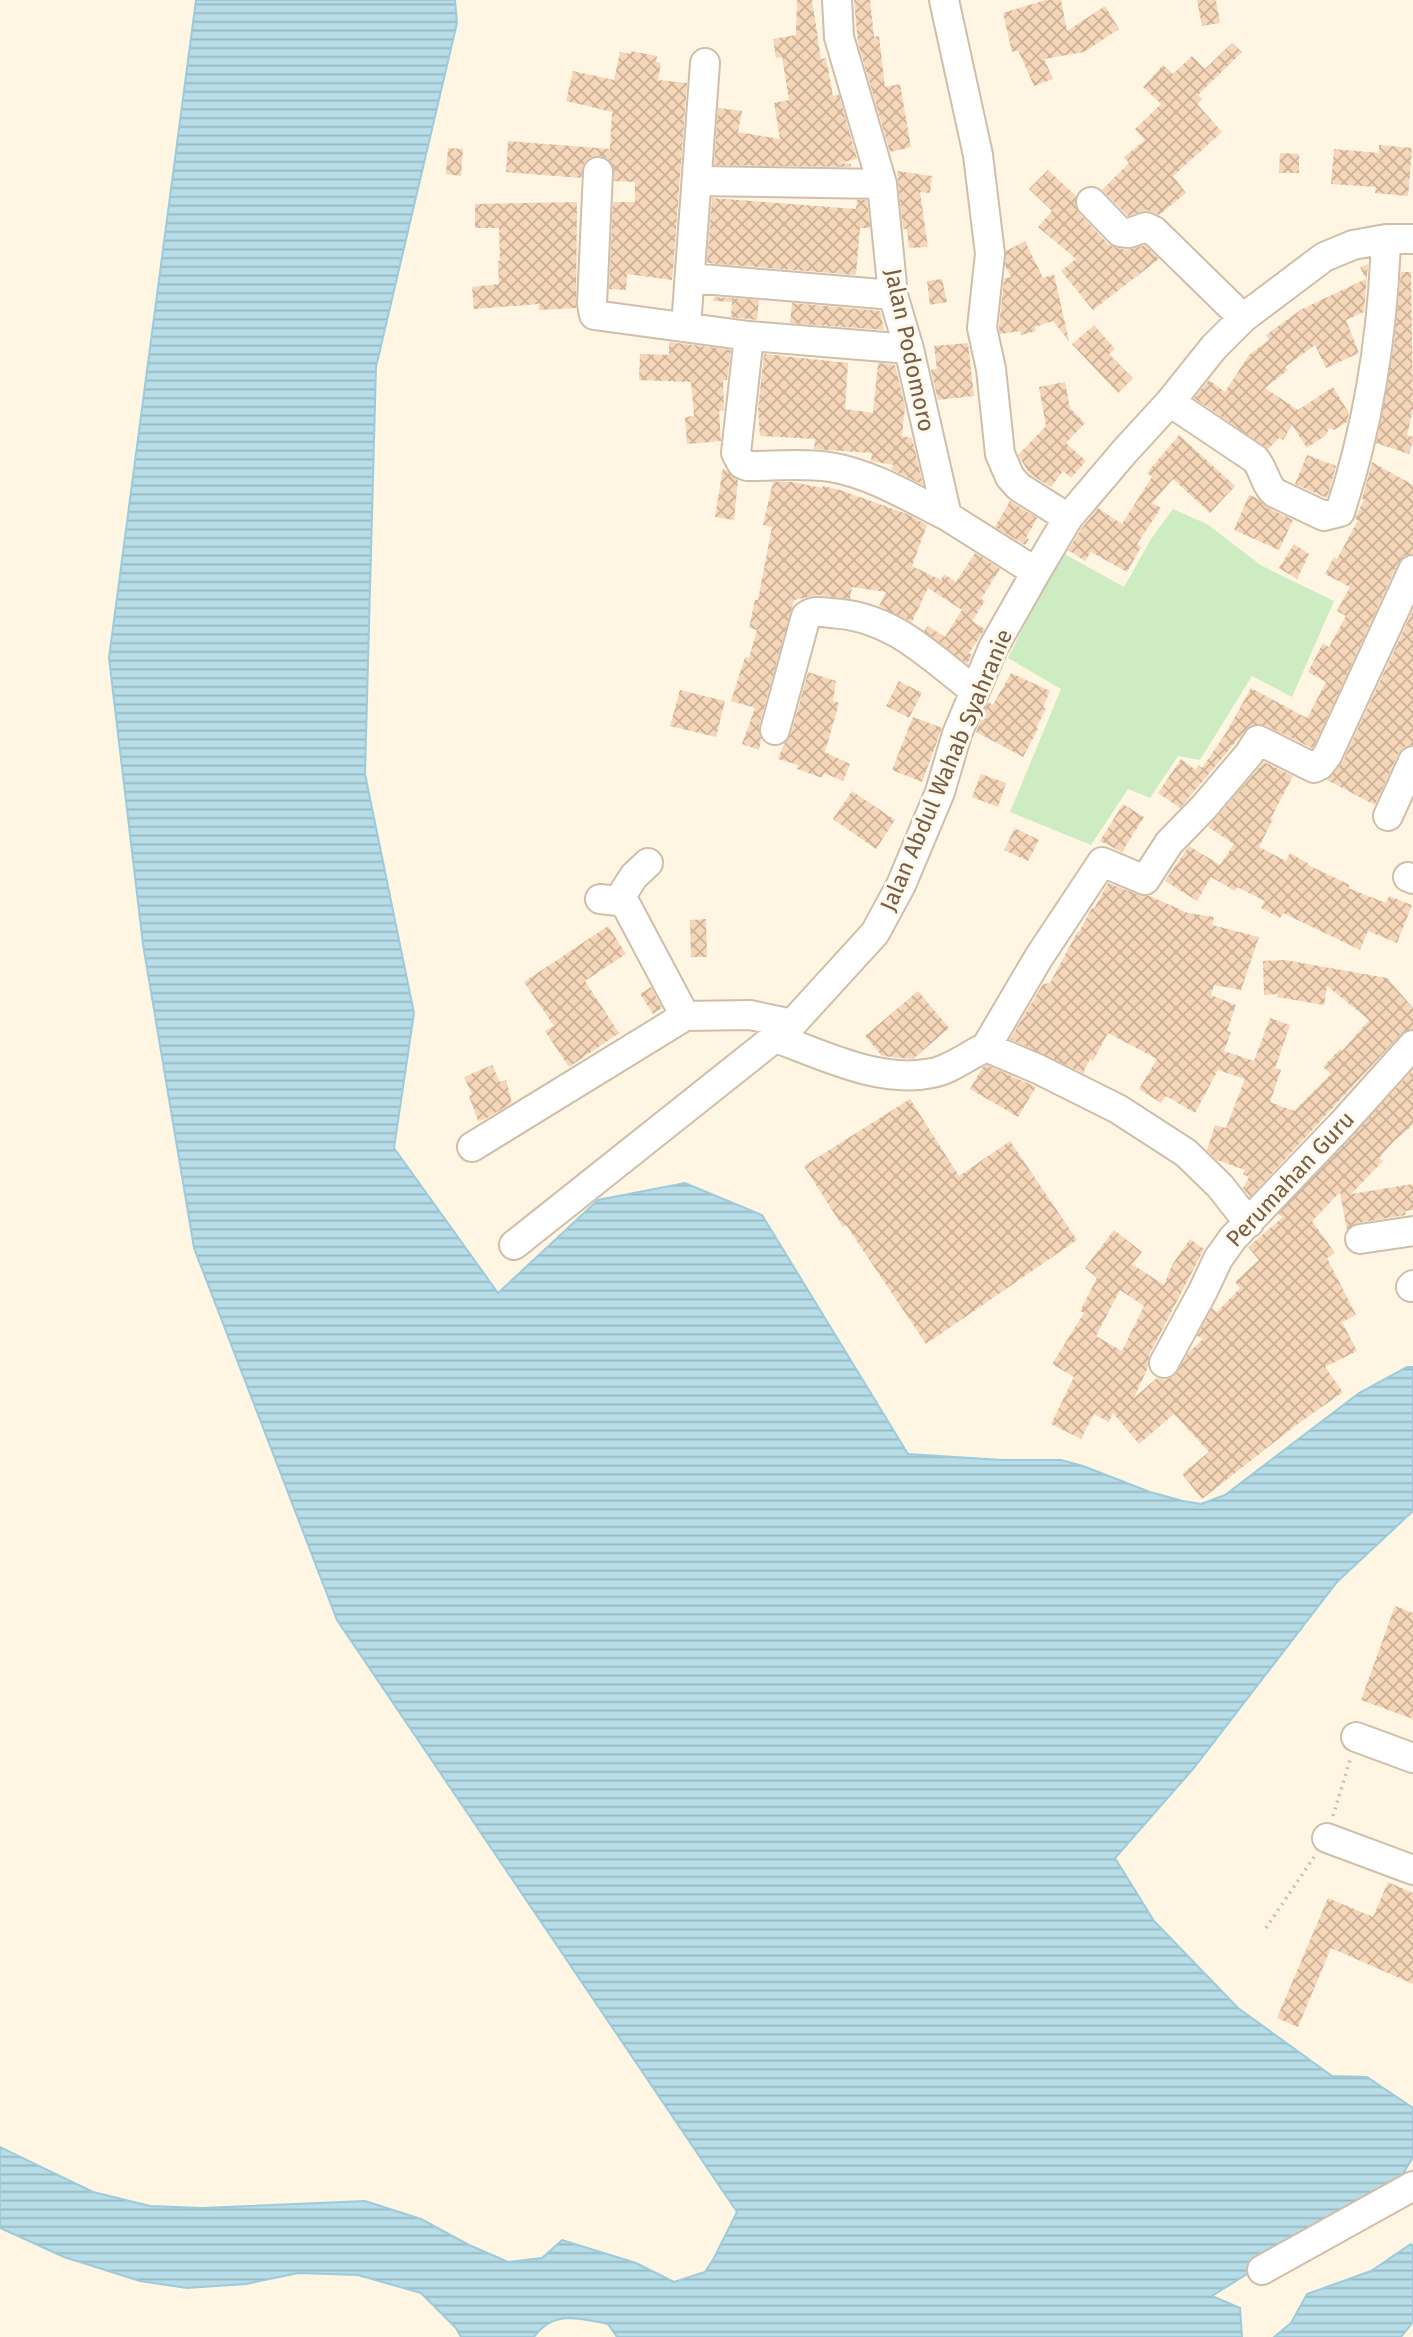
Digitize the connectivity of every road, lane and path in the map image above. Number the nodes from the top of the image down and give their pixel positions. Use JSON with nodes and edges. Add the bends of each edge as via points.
{"nodes":[{"id":1,"x":837,"y":0,"type":"edge"},
{"id":2,"x":944,"y":0,"type":"edge"},
{"id":3,"x":705,"y":63,"type":"dead end"},
{"id":4,"x":598,"y":172,"type":"dead end"},
{"id":5,"x":697,"y":181,"type":"junction"},
{"id":6,"x":882,"y":184,"type":"junction"},
{"id":7,"x":1091,"y":202,"type":"dead end"},
{"id":8,"x":1399,"y":239,"type":"edge"},
{"id":9,"x":690,"y":278,"type":"junction"},
{"id":10,"x":893,"y":295,"type":"junction"},
{"id":11,"x":1243,"y":318,"type":"junction"},
{"id":12,"x":687,"y":327,"type":"junction"},
{"id":13,"x":750,"y":336,"type":"junction"},
{"id":14,"x":909,"y":349,"type":"junction"},
{"id":15,"x":1170,"y":402,"type":"junction"},
{"id":16,"x":947,"y":516,"type":"junction"},
{"id":17,"x":1068,"y":518,"type":"junction"},
{"id":18,"x":1413,"y":570,"type":"edge"},
{"id":19,"x":1035,"y":572,"type":"junction"},
{"id":20,"x":975,"y":691,"type":"junction"},
{"id":21,"x":775,"y":730,"type":"dead end"},
{"id":22,"x":1413,"y":761,"type":"edge"},
{"id":23,"x":1388,"y":816,"type":"dead end"},
{"id":24,"x":648,"y":863,"type":"dead end"},
{"id":25,"x":685,"y":1016,"type":"junction"},
{"id":26,"x":784,"y":1031,"type":"junction"},
{"id":27,"x":1413,"y":1045,"type":"edge"},
{"id":28,"x":986,"y":1047,"type":"junction"},
{"id":29,"x":472,"y":1147,"type":"dead end"},
{"id":30,"x":1248,"y":1223,"type":"junction"},
{"id":31,"x":1413,"y":1231,"type":"edge"},
{"id":32,"x":1360,"y":1239,"type":"dead end"},
{"id":33,"x":514,"y":1245,"type":"dead end"},
{"id":34,"x":1164,"y":1363,"type":"dead end"},
{"id":35,"x":1356,"y":1737,"type":"joint"},
{"id":36,"x":1413,"y":1758,"type":"edge"},
{"id":37,"x":1327,"y":1838,"type":"junction"},
{"id":38,"x":1413,"y":1870,"type":"edge"},
{"id":39,"x":1266,"y":1928,"type":"dead end"},
{"id":40,"x":1413,"y":2186,"type":"edge"},
{"id":41,"x":1262,"y":2270,"type":"dead end"}],
"edges":[{"from":1,"to":6,"type":"street","name":"Jalan Podomoro","via":[[839,37]]},
{"from":2,"to":17,"type":"street","via":[[978,155],[990,254],[982,328],[1000,454],[1019,488]]},
{"from":3,"to":5,"type":"street"},
{"from":4,"to":12,"type":"street","via":[[592,312]]},
{"from":5,"to":6,"type":"street"},
{"from":5,"to":9,"type":"street"},
{"from":6,"to":10,"type":"street","name":"Jalan Podomoro"},
{"from":7,"to":11,"type":"street","via":[[1120,232],[1146,227],[1154,231]]},
{"from":8,"to":11,"type":"street","name":"Jalan Abdul Wahab Syahranie","via":[[1353,245],[1324,257]]},
{"from":8,"to":15,"type":"street","via":[[1385,292],[1368,409],[1340,512],[1324,516],[1275,493],[1255,458]]},
{"from":9,"to":10,"type":"street"},
{"from":9,"to":12,"type":"street"},
{"from":10,"to":14,"type":"street","name":"Jalan Podomoro"},
{"from":11,"to":15,"type":"street","name":"Jalan Abdul Wahab Syahranie"},
{"from":12,"to":13,"type":"street"},
{"from":13,"to":14,"type":"street"},
{"from":13,"to":16,"type":"street","via":[[736,453],[742,464],[849,472]]},
{"from":14,"to":16,"type":"street","name":"Jalan Podomoro"},
{"from":15,"to":17,"type":"street","name":"Jalan Abdul Wahab Syahranie"},
{"from":16,"to":19,"type":"street"},
{"from":17,"to":19,"type":"street","name":"Jalan Abdul Wahab Syahranie"},
{"from":18,"to":28,"type":"street","via":[[1320,765],[1314,768],[1258,740],[1170,842],[1145,880],[1102,862]]},
{"from":19,"to":20,"type":"street","name":"Jalan Abdul Wahab Syahranie"},
{"from":20,"to":21,"type":"street","via":[[896,629],[874,620],[813,612],[806,617]]},
{"from":20,"to":26,"type":"street","name":"Jalan Abdul Wahab Syahranie","via":[[935,804],[875,933]]},
{"from":22,"to":23,"type":"street"},
{"from":24,"to":25,"type":"street","via":[[609,900],[626,905]]},
{"from":25,"to":26,"type":"street","via":[[750,1015]]},
{"from":25,"to":29,"type":"street"},
{"from":26,"to":28,"type":"street","via":[[846,1063],[899,1075],[934,1073]]},
{"from":26,"to":33,"type":"street","name":"Jalan Abdul Wahab Syahranie"},
{"from":27,"to":30,"type":"street","name":"Perumahan Guru"},
{"from":28,"to":30,"type":"street","via":[[1118,1109],[1186,1153],[1220,1186]]},
{"from":30,"to":34,"type":"street","name":"Perumahan Guru","via":[[1218,1259]]},
{"from":31,"to":32,"type":"street"},
{"from":35,"to":36,"type":"street"},
{"from":35,"to":37,"type":"path"},
{"from":37,"to":38,"type":"street"},
{"from":37,"to":39,"type":"path"},
{"from":40,"to":41,"type":"street"}]}
